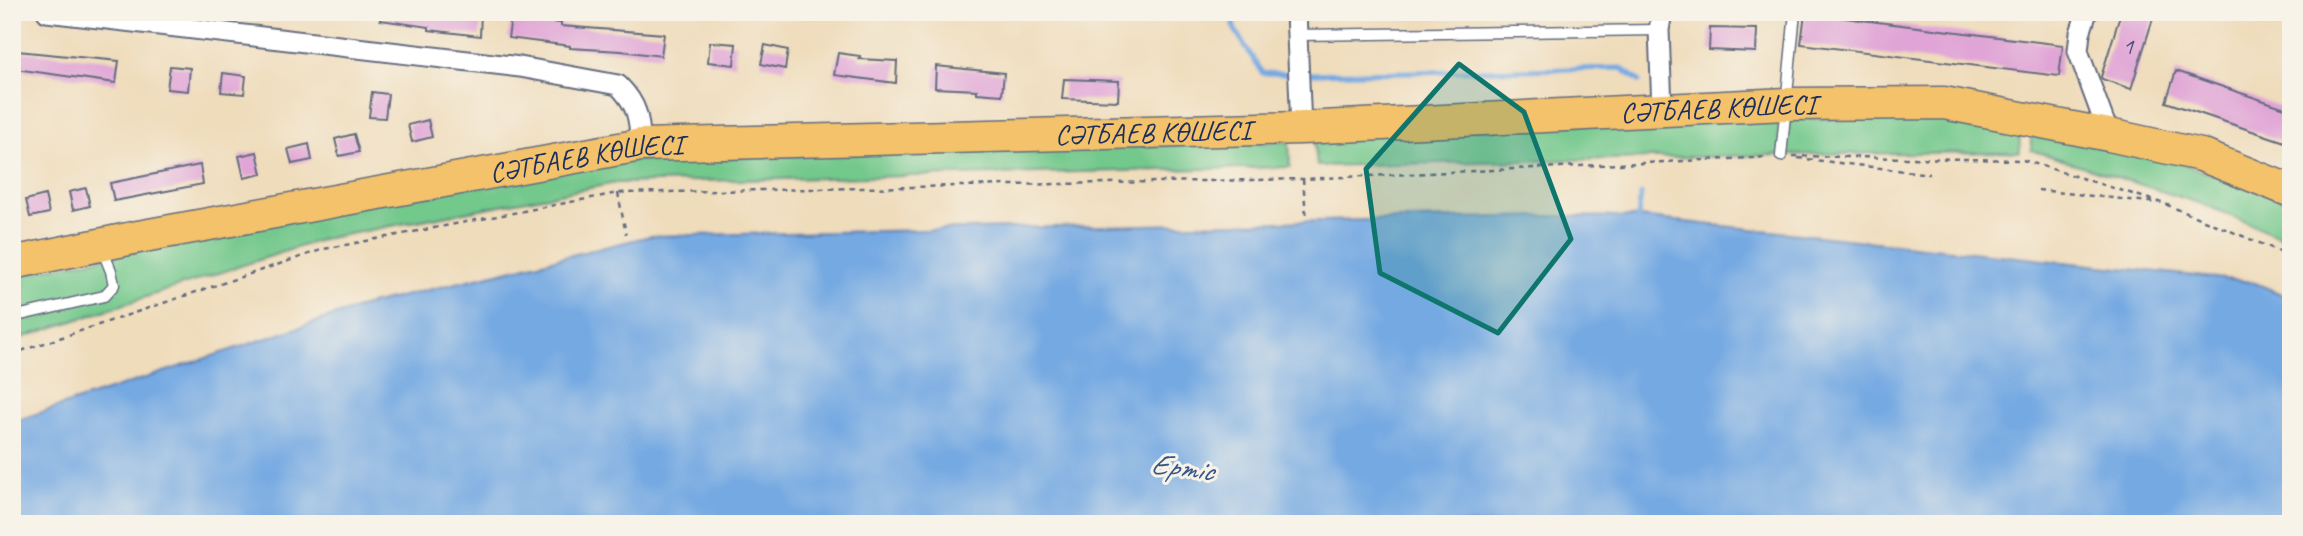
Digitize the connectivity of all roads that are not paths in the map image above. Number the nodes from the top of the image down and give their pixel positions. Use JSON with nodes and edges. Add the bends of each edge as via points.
{"nodes":[{"id":1,"x":47,"y":12,"type":"edge"},
{"id":2,"x":1296,"y":12,"type":"edge"},
{"id":3,"x":1795,"y":12,"type":"edge"},
{"id":4,"x":2087,"y":12,"type":"edge"},
{"id":5,"x":1660,"y":21,"type":"edge"},
{"id":6,"x":1297,"y":36,"type":"junction"},
{"id":7,"x":1786,"y":104,"type":"junction"},
{"id":8,"x":1661,"y":109,"type":"junction"},
{"id":9,"x":1301,"y":128,"type":"junction"},
{"id":10,"x":2109,"y":135,"type":"junction"},
{"id":11,"x":641,"y":145,"type":"junction"},
{"id":12,"x":1781,"y":156,"type":"road end"},
{"id":13,"x":2291,"y":191,"type":"edge"},
{"id":14,"x":101,"y":245,"type":"junction"},
{"id":15,"x":12,"y":262,"type":"edge"},
{"id":16,"x":12,"y":317,"type":"edge"}],
"edges":[{"from":1,"to":11,"type":"street","via":[[520,67],[618,85],[638,113]]},
{"from":2,"to":6,"type":"street"},
{"from":3,"to":7,"type":"lane"},
{"from":4,"to":10,"type":"street","via":[[2078,51]]},
{"from":5,"to":6,"type":"lane"},
{"from":5,"to":8,"type":"street"},
{"from":6,"to":9,"type":"street"},
{"from":7,"to":8,"type":"main road","name":"СӘТБАЕВ КӨШЕСІ"},
{"from":7,"to":10,"type":"main road","name":"СӘТБАЕВ КӨШЕСІ","via":[[1944,103]]},
{"from":7,"to":12,"type":"lane"},
{"from":8,"to":9,"type":"main road","name":"СӘТБАЕВ КӨШЕСІ"},
{"from":9,"to":11,"type":"main road","name":"СӘТБАЕВ КӨШЕСІ"},
{"from":10,"to":13,"type":"main road","name":"СӘТБАЕВ КӨШЕСІ","via":[[2202,155]]},
{"from":11,"to":14,"type":"main road","name":"СӘТБАЕВ КӨШЕСІ"},
{"from":14,"to":15,"type":"main road","name":"СӘТБАЕВ КӨШЕСІ"},
{"from":14,"to":16,"type":"lane","via":[[114,285],[104,296]]}]}
